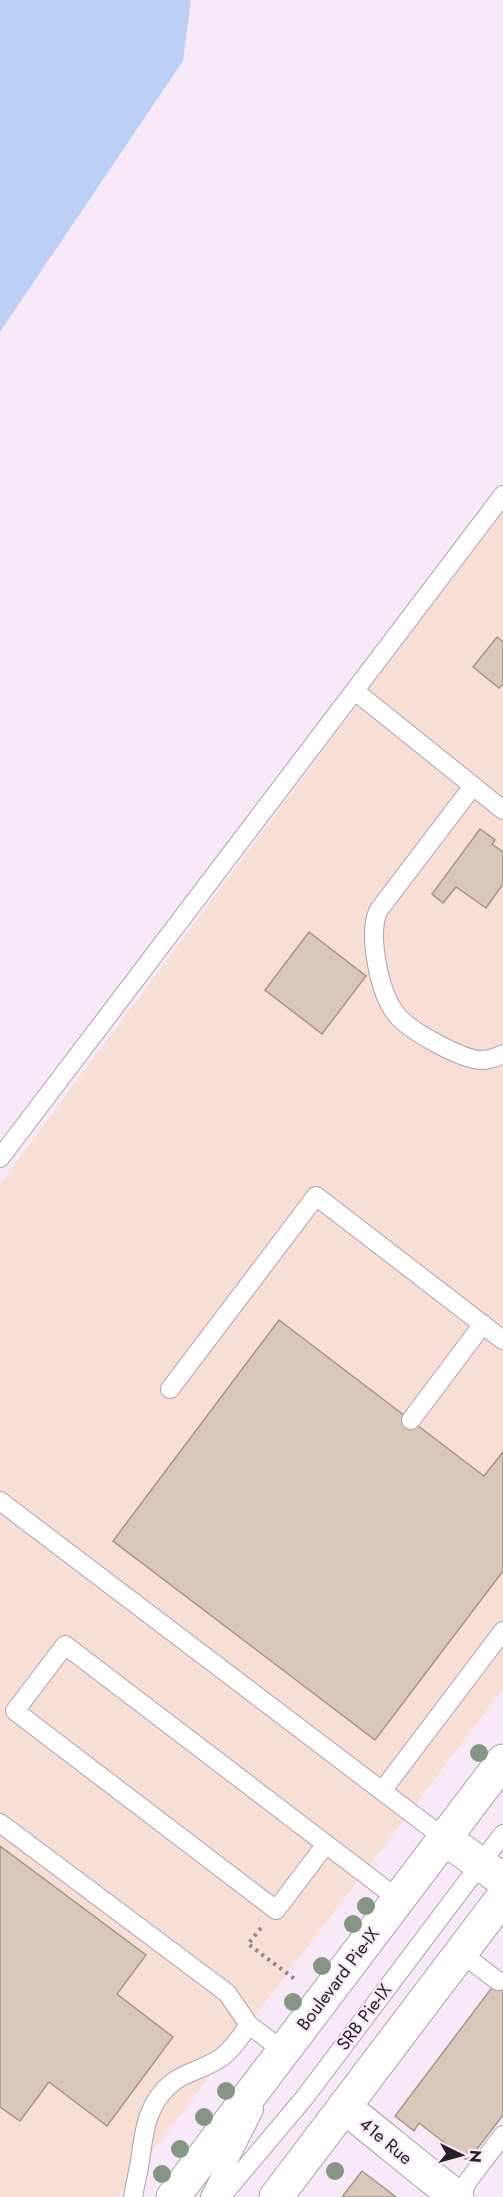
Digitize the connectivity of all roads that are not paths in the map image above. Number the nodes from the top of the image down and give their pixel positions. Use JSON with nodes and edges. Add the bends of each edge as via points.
{"nodes":[{"id":1,"x":503,"y":495,"type":"edge"},
{"id":2,"x":355,"y":691,"type":"junction"},
{"id":3,"x":473,"y":786,"type":"junction"},
{"id":4,"x":502,"y":808,"type":"edge"},
{"id":5,"x":503,"y":1054,"type":"edge"},
{"id":6,"x":0,"y":1158,"type":"edge"},
{"id":7,"x":483,"y":1324,"type":"junction"},
{"id":8,"x":503,"y":1340,"type":"edge"},
{"id":9,"x":170,"y":1389,"type":"dead end"},
{"id":10,"x":411,"y":1420,"type":"dead end"},
{"id":11,"x":0,"y":1501,"type":"edge"},
{"id":12,"x":503,"y":1631,"type":"edge"},
{"id":13,"x":503,"y":1761,"type":"edge"},
{"id":14,"x":382,"y":1791,"type":"junction"},
{"id":15,"x":0,"y":1824,"type":"edge"},
{"id":16,"x":503,"y":1834,"type":"edge"},
{"id":17,"x":444,"y":1838,"type":"junction"},
{"id":18,"x":326,"y":1844,"type":"junction"},
{"id":19,"x":491,"y":1872,"type":"edge"},
{"id":20,"x":503,"y":1897,"type":"edge"},
{"id":21,"x":398,"y":1899,"type":"junction"},
{"id":22,"x":461,"y":1953,"type":"junction"},
{"id":23,"x":498,"y":1981,"type":"dead end"},
{"id":24,"x":249,"y":2025,"type":"junction"},
{"id":25,"x":284,"y":2050,"type":"junction"},
{"id":26,"x":344,"y":2107,"type":"junction"},
{"id":27,"x":503,"y":2134,"type":"edge"},
{"id":28,"x":133,"y":2197,"type":"edge"},
{"id":29,"x":173,"y":2197,"type":"edge"},
{"id":30,"x":210,"y":2197,"type":"edge"},
{"id":31,"x":221,"y":2197,"type":"edge"},
{"id":32,"x":276,"y":2197,"type":"edge"},
{"id":33,"x":458,"y":2197,"type":"edge"}],
"edges":[{"from":1,"to":2,"type":"lane"},
{"from":2,"to":3,"type":"lane"},
{"from":2,"to":6,"type":"lane"},
{"from":3,"to":4,"type":"lane"},
{"from":3,"to":5,"type":"lane","via":[[378,910],[373,937],[381,980],[396,1015],[465,1057],[482,1060]]},
{"from":7,"to":8,"type":"lane"},
{"from":7,"to":9,"type":"lane","via":[[316,1196]]},
{"from":7,"to":10,"type":"lane"},
{"from":11,"to":14,"type":"lane"},
{"from":12,"to":14,"type":"lane"},
{"from":13,"to":17,"type":"main road","name":"Boulevard Pie-IX"},
{"from":14,"to":17,"type":"lane"},
{"from":15,"to":24,"type":"lane","via":[[226,1993]]},
{"from":16,"to":19,"type":"lane","name":"SRB Pie-IX"},
{"from":17,"to":19,"type":"main road"},
{"from":17,"to":21,"type":"main road","name":"Boulevard Pie-IX"},
{"from":18,"to":18,"type":"lane","via":[[64,1645],[15,1711],[276,1910]]},
{"from":18,"to":21,"type":"lane"},
{"from":19,"to":31,"type":"lane","name":"SRB Pie-IX"},
{"from":20,"to":22,"type":"main road"},
{"from":21,"to":25,"type":"main road","name":"Boulevard Pie-IX"},
{"from":22,"to":23,"type":"lane"},
{"from":22,"to":26,"type":"main road"},
{"from":24,"to":25,"type":"lane"},
{"from":24,"to":28,"type":"lane","via":[[222,2058],[174,2082],[153,2106],[143,2135]]},
{"from":25,"to":29,"type":"main road","name":"Boulevard Pie-IX"},
{"from":25,"to":30,"type":"lane"},
{"from":26,"to":32,"type":"main road"},
{"from":26,"to":33,"type":"main road","name":"41e Rue"},
{"from":27,"to":33,"type":"lane"}]}
